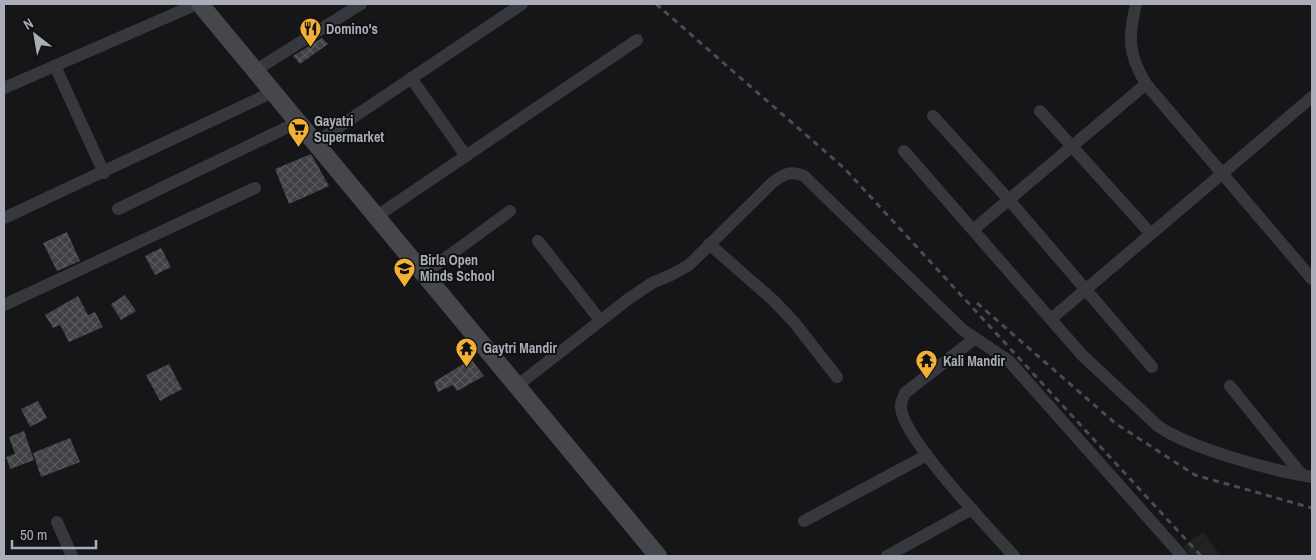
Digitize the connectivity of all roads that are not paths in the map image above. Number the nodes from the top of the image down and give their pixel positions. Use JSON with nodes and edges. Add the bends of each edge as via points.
{"nodes":[{"id":1,"x":198,"y":4,"type":"edge"},
{"id":2,"x":361,"y":4,"type":"edge"},
{"id":3,"x":522,"y":4,"type":"edge"},
{"id":4,"x":1136,"y":4,"type":"edge"},
{"id":5,"x":637,"y":40,"type":"dead end"},
{"id":6,"x":54,"y":66,"type":"junction"},
{"id":7,"x":256,"y":70,"type":"junction"},
{"id":8,"x":412,"y":78,"type":"junction"},
{"id":9,"x":1146,"y":84,"type":"junction"},
{"id":10,"x":4,"y":88,"type":"edge"},
{"id":11,"x":273,"y":92,"type":"junction"},
{"id":12,"x":1312,"y":97,"type":"edge"},
{"id":13,"x":1040,"y":111,"type":"dead end"},
{"id":14,"x":933,"y":116,"type":"dead end"},
{"id":15,"x":298,"y":122,"type":"junction"},
{"id":16,"x":315,"y":143,"type":"junction"},
{"id":17,"x":1073,"y":145,"type":"junction"},
{"id":18,"x":904,"y":151,"type":"dead end"},
{"id":19,"x":466,"y":156,"type":"junction"},
{"id":20,"x":104,"y":173,"type":"junction"},
{"id":21,"x":1223,"y":173,"type":"junction"},
{"id":22,"x":255,"y":188,"type":"dead end"},
{"id":23,"x":1009,"y":200,"type":"junction"},
{"id":24,"x":118,"y":209,"type":"dead end"},
{"id":25,"x":510,"y":211,"type":"dead end"},
{"id":26,"x":377,"y":216,"type":"junction"},
{"id":27,"x":4,"y":218,"type":"edge"},
{"id":28,"x":974,"y":229,"type":"junction"},
{"id":29,"x":1151,"y":234,"type":"junction"},
{"id":30,"x":538,"y":241,"type":"dead end"},
{"id":31,"x":709,"y":244,"type":"junction"},
{"id":32,"x":1308,"y":264,"type":"edge"},
{"id":33,"x":425,"y":273,"type":"junction"},
{"id":34,"x":1312,"y":279,"type":"edge"},
{"id":35,"x":1084,"y":289,"type":"junction"},
{"id":36,"x":4,"y":304,"type":"edge"},
{"id":37,"x":1051,"y":319,"type":"junction"},
{"id":38,"x":600,"y":320,"type":"junction"},
{"id":39,"x":974,"y":338,"type":"junction"},
{"id":40,"x":1152,"y":368,"type":"dead end"},
{"id":41,"x":837,"y":377,"type":"dead end"},
{"id":42,"x":518,"y":385,"type":"junction"},
{"id":43,"x":1230,"y":386,"type":"dead end"},
{"id":44,"x":927,"y":455,"type":"junction"},
{"id":45,"x":1307,"y":476,"type":"edge"},
{"id":46,"x":972,"y":509,"type":"junction"},
{"id":47,"x":804,"y":521,"type":"dead end"},
{"id":48,"x":58,"y":522,"type":"dead end"},
{"id":49,"x":72,"y":556,"type":"edge"},
{"id":50,"x":658,"y":556,"type":"edge"},
{"id":51,"x":887,"y":556,"type":"edge"},
{"id":52,"x":1014,"y":556,"type":"edge"},
{"id":53,"x":1182,"y":556,"type":"edge"}],
"edges":[{"from":1,"to":6,"type":"street"},
{"from":1,"to":7,"type":"main road"},
{"from":2,"to":7,"type":"street"},
{"from":3,"to":8,"type":"street"},
{"from":4,"to":9,"type":"street","via":[[1129,35],[1131,54]]},
{"from":5,"to":19,"type":"street"},
{"from":6,"to":10,"type":"street"},
{"from":6,"to":20,"type":"street"},
{"from":7,"to":11,"type":"main road"},
{"from":8,"to":16,"type":"street"},
{"from":8,"to":19,"type":"street"},
{"from":9,"to":17,"type":"street"},
{"from":9,"to":21,"type":"street"},
{"from":11,"to":15,"type":"main road"},
{"from":11,"to":20,"type":"street"},
{"from":12,"to":21,"type":"street"},
{"from":13,"to":17,"type":"street"},
{"from":14,"to":23,"type":"street"},
{"from":15,"to":16,"type":"main road"},
{"from":15,"to":24,"type":"street"},
{"from":16,"to":26,"type":"main road"},
{"from":17,"to":23,"type":"street"},
{"from":17,"to":29,"type":"street"},
{"from":18,"to":28,"type":"street"},
{"from":19,"to":26,"type":"street"},
{"from":20,"to":27,"type":"street"},
{"from":21,"to":29,"type":"street"},
{"from":21,"to":32,"type":"street"},
{"from":22,"to":36,"type":"street"},
{"from":23,"to":28,"type":"street"},
{"from":23,"to":35,"type":"street"},
{"from":25,"to":33,"type":"street"},
{"from":26,"to":33,"type":"main road"},
{"from":28,"to":37,"type":"street"},
{"from":29,"to":35,"type":"street"},
{"from":30,"to":38,"type":"street"},
{"from":31,"to":38,"type":"street","via":[[684,268],[652,284]]},
{"from":31,"to":39,"type":"street","via":[[773,182],[795,172],[804,176]]},
{"from":31,"to":41,"type":"street","via":[[773,300]]},
{"from":32,"to":34,"type":"street"},
{"from":33,"to":42,"type":"main road"},
{"from":35,"to":37,"type":"street"},
{"from":35,"to":40,"type":"street"},
{"from":37,"to":45,"type":"street","via":[[1082,354],[1170,434]]},
{"from":38,"to":42,"type":"street"},
{"from":39,"to":44,"type":"street","via":[[911,388],[902,400],[900,407],[904,418]]},
{"from":39,"to":53,"type":"street","via":[[1009,361]]},
{"from":42,"to":50,"type":"main road"},
{"from":43,"to":45,"type":"street"},
{"from":44,"to":46,"type":"street"},
{"from":44,"to":47,"type":"street"},
{"from":46,"to":51,"type":"street"},
{"from":46,"to":52,"type":"street"},
{"from":48,"to":49,"type":"street"}]}
